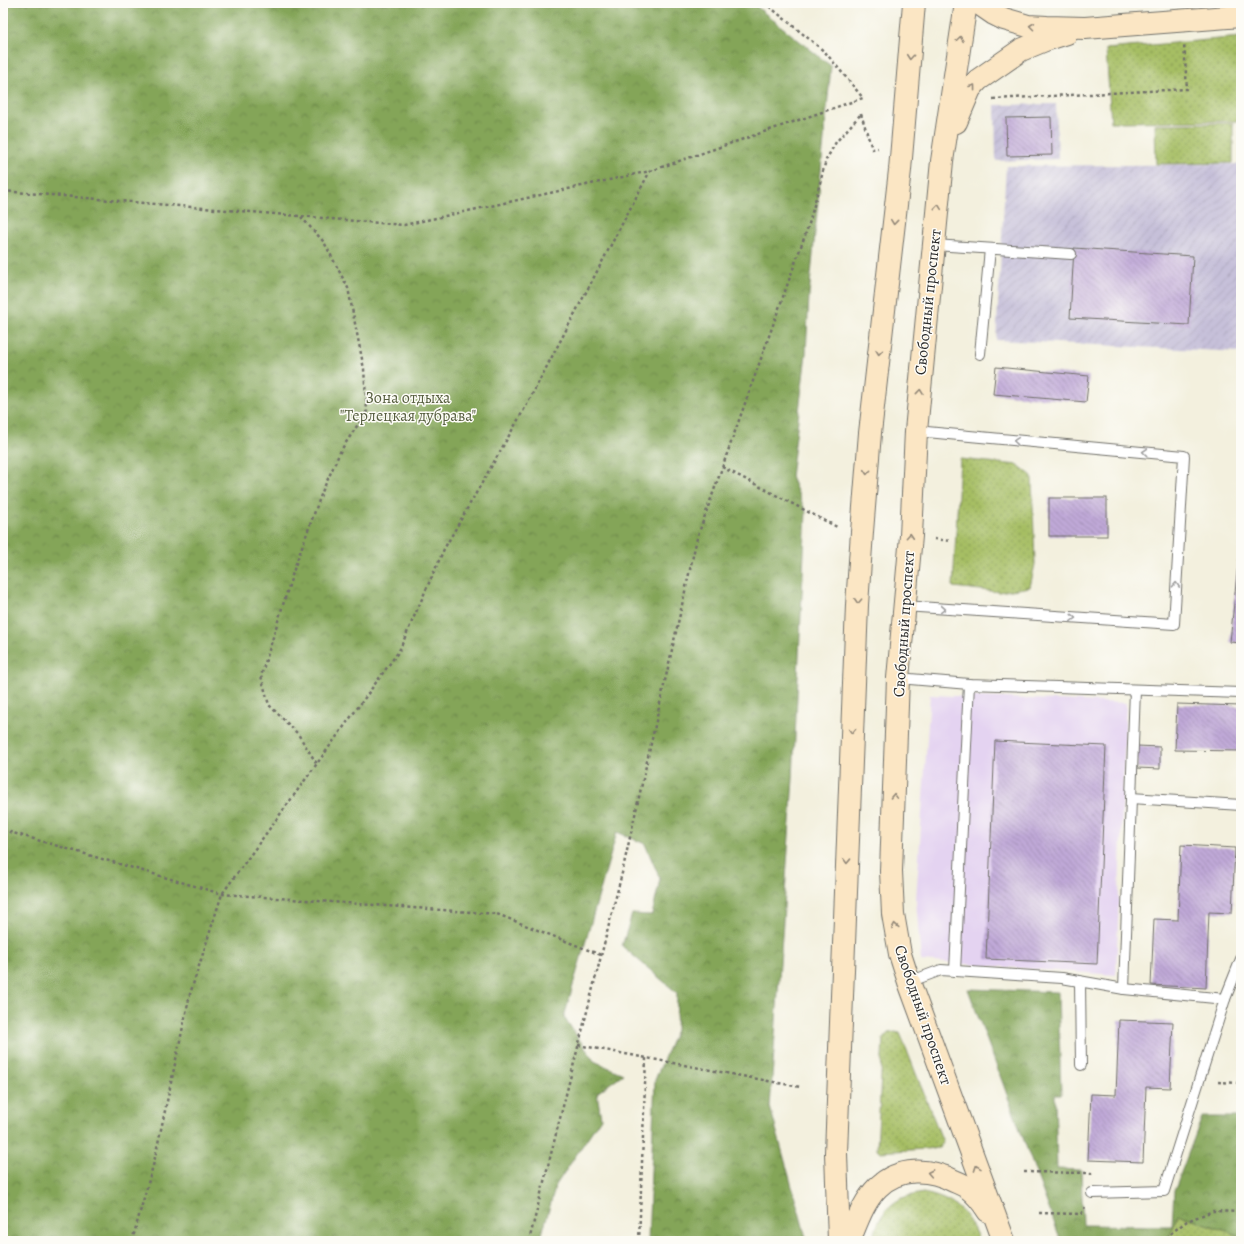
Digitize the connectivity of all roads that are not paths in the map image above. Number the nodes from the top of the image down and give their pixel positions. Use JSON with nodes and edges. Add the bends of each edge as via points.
{"nodes":[{"id":1,"x":914,"y":3,"type":"edge"},
{"id":2,"x":966,"y":3,"type":"edge"},
{"id":3,"x":978,"y":3,"type":"edge"},
{"id":4,"x":1241,"y":16,"type":"edge"},
{"id":5,"x":1085,"y":28,"type":"junction"},
{"id":6,"x":942,"y":161,"type":"junction"},
{"id":7,"x":934,"y":245,"type":"junction"},
{"id":8,"x":990,"y":249,"type":"junction"},
{"id":9,"x":1071,"y":254,"type":"dead end"},
{"id":10,"x":980,"y":354,"type":"dead end"},
{"id":11,"x":916,"y":431,"type":"junction"},
{"id":12,"x":904,"y":606,"type":"junction"},
{"id":13,"x":898,"y":678,"type":"junction"},
{"id":14,"x":970,"y":684,"type":"junction"},
{"id":15,"x":1135,"y":690,"type":"junction"},
{"id":16,"x":1241,"y":693,"type":"edge"},
{"id":17,"x":1131,"y":798,"type":"junction"},
{"id":18,"x":1241,"y":805,"type":"edge"},
{"id":19,"x":1241,"y":959,"type":"edge"},
{"id":20,"x":955,"y":971,"type":"junction"},
{"id":21,"x":1080,"y":981,"type":"junction"},
{"id":22,"x":909,"y":982,"type":"junction"},
{"id":23,"x":1124,"y":989,"type":"junction"},
{"id":24,"x":1225,"y":999,"type":"junction"},
{"id":25,"x":1081,"y":1066,"type":"dead end"},
{"id":26,"x":1092,"y":1193,"type":"road end"},
{"id":27,"x":1002,"y":1236,"type":"edge"},
{"id":28,"x":838,"y":1241,"type":"edge"},
{"id":29,"x":850,"y":1241,"type":"edge"}],
"edges":[{"from":1,"to":28,"type":"main road","one_way":true,"via":[[900,170],[870,433],[858,590],[836,1153]]},
{"from":6,"to":2,"type":"main road","name":"Свободный проспект","one_way":true},
{"from":5,"to":3,"type":"main road","one_way":true,"via":[[1028,26],[1004,19]]},
{"from":4,"to":5,"type":"main road"},
{"from":6,"to":5,"type":"main road","one_way":true,"via":[[962,106],[970,89],[978,80],[1021,50]]},
{"from":7,"to":6,"type":"main road","name":"Свободный проспект","one_way":true},
{"from":7,"to":8,"type":"lane"},
{"from":11,"to":7,"type":"main road","name":"Свободный проспект","one_way":true},
{"from":8,"to":9,"type":"lane"},
{"from":8,"to":10,"type":"lane"},
{"from":12,"to":11,"type":"main road","name":"Свободный проспект","one_way":true},
{"from":12,"to":11,"type":"lane","one_way":true,"via":[[1174,624],[1184,456]]},
{"from":12,"to":13,"type":"main road","name":"Свободный проспект"},
{"from":13,"to":14,"type":"lane"},
{"from":22,"to":13,"type":"main road","name":"Свободный проспект","one_way":true,"via":[[900,954],[893,914],[891,871]]},
{"from":14,"to":15,"type":"lane"},
{"from":14,"to":20,"type":"lane"},
{"from":15,"to":16,"type":"lane"},
{"from":15,"to":17,"type":"lane"},
{"from":17,"to":18,"type":"lane"},
{"from":17,"to":23,"type":"lane"},
{"from":19,"to":24,"type":"lane"},
{"from":20,"to":21,"type":"lane"},
{"from":20,"to":22,"type":"lane","via":[[941,970]]},
{"from":21,"to":23,"type":"lane"},
{"from":21,"to":25,"type":"lane"},
{"from":27,"to":22,"type":"main road","name":"Свободный проспект","one_way":true},
{"from":23,"to":24,"type":"lane"},
{"from":24,"to":26,"type":"lane","via":[[1164,1191]]},
{"from":27,"to":29,"type":"main road","name":"Свободный проспект","one_way":true,"via":[[984,1204],[967,1188],[949,1178],[929,1172],[912,1171],[892,1177],[878,1187],[865,1203]]}]}
